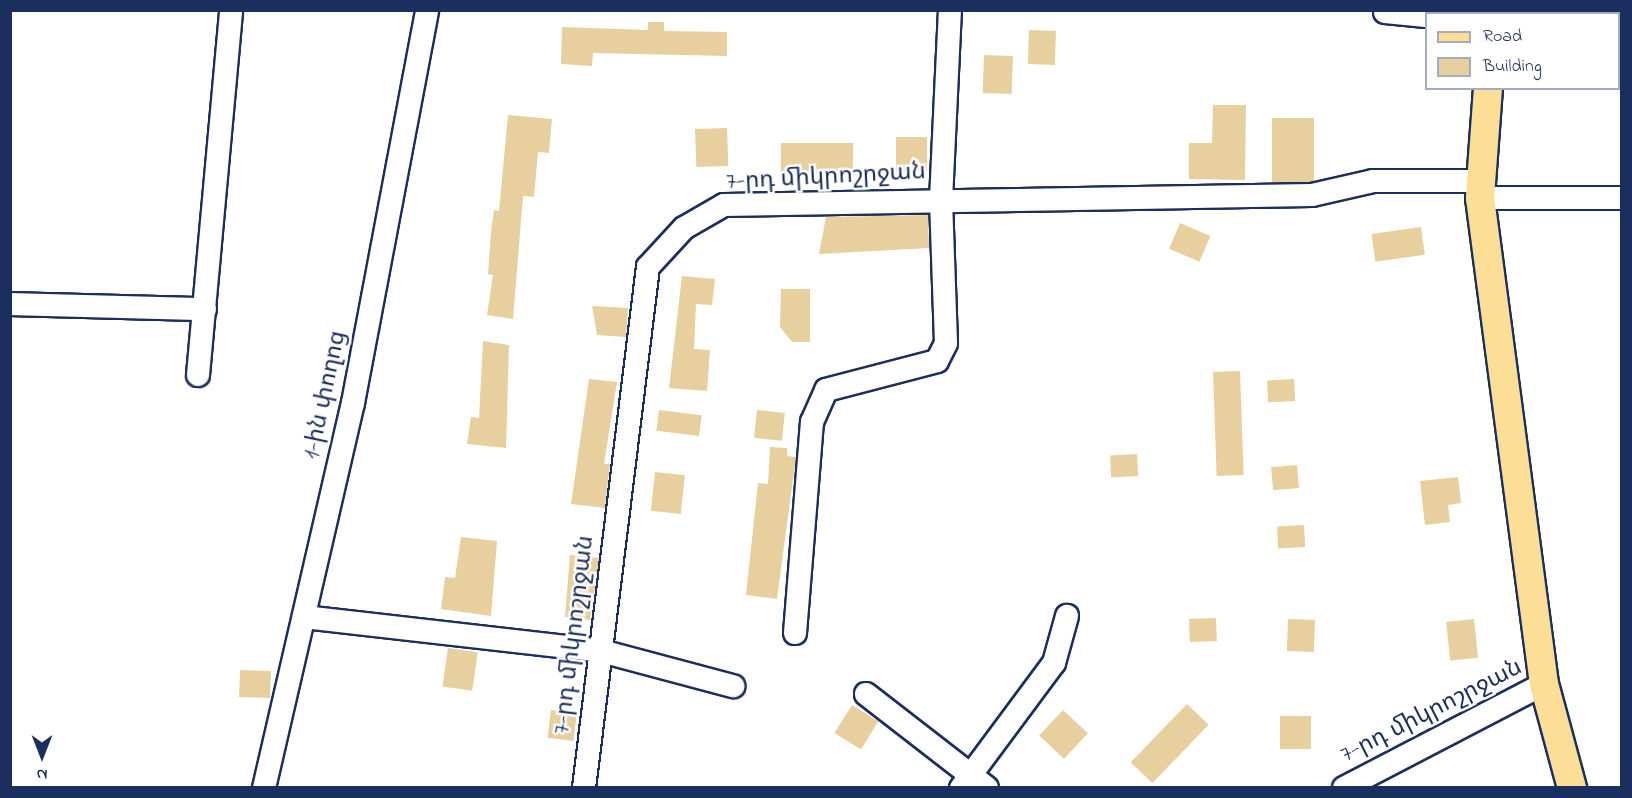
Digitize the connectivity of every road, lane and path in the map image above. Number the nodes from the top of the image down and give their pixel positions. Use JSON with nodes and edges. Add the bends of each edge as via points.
{"nodes":[{"id":1,"x":231,"y":10,"type":"edge"},
{"id":2,"x":427,"y":10,"type":"edge"},
{"id":3,"x":950,"y":10,"type":"edge"},
{"id":4,"x":1385,"y":12,"type":"dead end"},
{"id":5,"x":1425,"y":16,"type":"edge"},
{"id":6,"x":1488,"y":90,"type":"edge"},
{"id":7,"x":1479,"y":190,"type":"junction"},
{"id":8,"x":1622,"y":198,"type":"edge"},
{"id":9,"x":941,"y":200,"type":"junction"},
{"id":10,"x":10,"y":304,"type":"edge"},
{"id":11,"x":204,"y":309,"type":"junction"},
{"id":12,"x":198,"y":375,"type":"dead end"},
{"id":13,"x":1068,"y":616,"type":"dead end"},
{"id":14,"x":304,"y":617,"type":"junction"},
{"id":15,"x":795,"y":633,"type":"dead end"},
{"id":16,"x":600,"y":651,"type":"junction"},
{"id":17,"x":1544,"y":684,"type":"junction"},
{"id":18,"x":732,"y":686,"type":"dead end"},
{"id":19,"x":866,"y":694,"type":"dead end"},
{"id":20,"x":973,"y":784,"type":"edge"},
{"id":21,"x":264,"y":788,"type":"edge"},
{"id":22,"x":584,"y":788,"type":"edge"},
{"id":23,"x":1344,"y":788,"type":"edge"},
{"id":24,"x":1572,"y":788,"type":"edge"}],
"edges":[{"from":1,"to":11,"type":"street"},
{"from":2,"to":14,"type":"street","name":"1-ին փողոց","via":[[353,403]]},
{"from":3,"to":9,"type":"street"},
{"from":4,"to":5,"type":"street"},
{"from":6,"to":7,"type":"main road"},
{"from":7,"to":8,"type":"street","name":"7-րդ միկրոշրջան"},
{"from":7,"to":9,"type":"street","name":"7-րդ միկրոշրջան","via":[[1373,181],[1312,195]]},
{"from":7,"to":17,"type":"main road"},
{"from":9,"to":15,"type":"street","via":[[946,343],[937,362],[826,390],[812,422]]},
{"from":9,"to":16,"type":"street","name":"7-րդ միկրոշրջան","via":[[724,205],[684,228],[648,267]]},
{"from":10,"to":11,"type":"street"},
{"from":11,"to":12,"type":"street"},
{"from":13,"to":20,"type":"street","via":[[1054,663]]},
{"from":14,"to":16,"type":"street"},
{"from":14,"to":21,"type":"street","name":"1-ին փողոց"},
{"from":16,"to":18,"type":"street"},
{"from":16,"to":22,"type":"street","name":"7-րդ միկրոշրջան"},
{"from":17,"to":23,"type":"street","name":"7-րդ միկրոշրջան"},
{"from":17,"to":24,"type":"main road"},
{"from":19,"to":20,"type":"street"}]}
